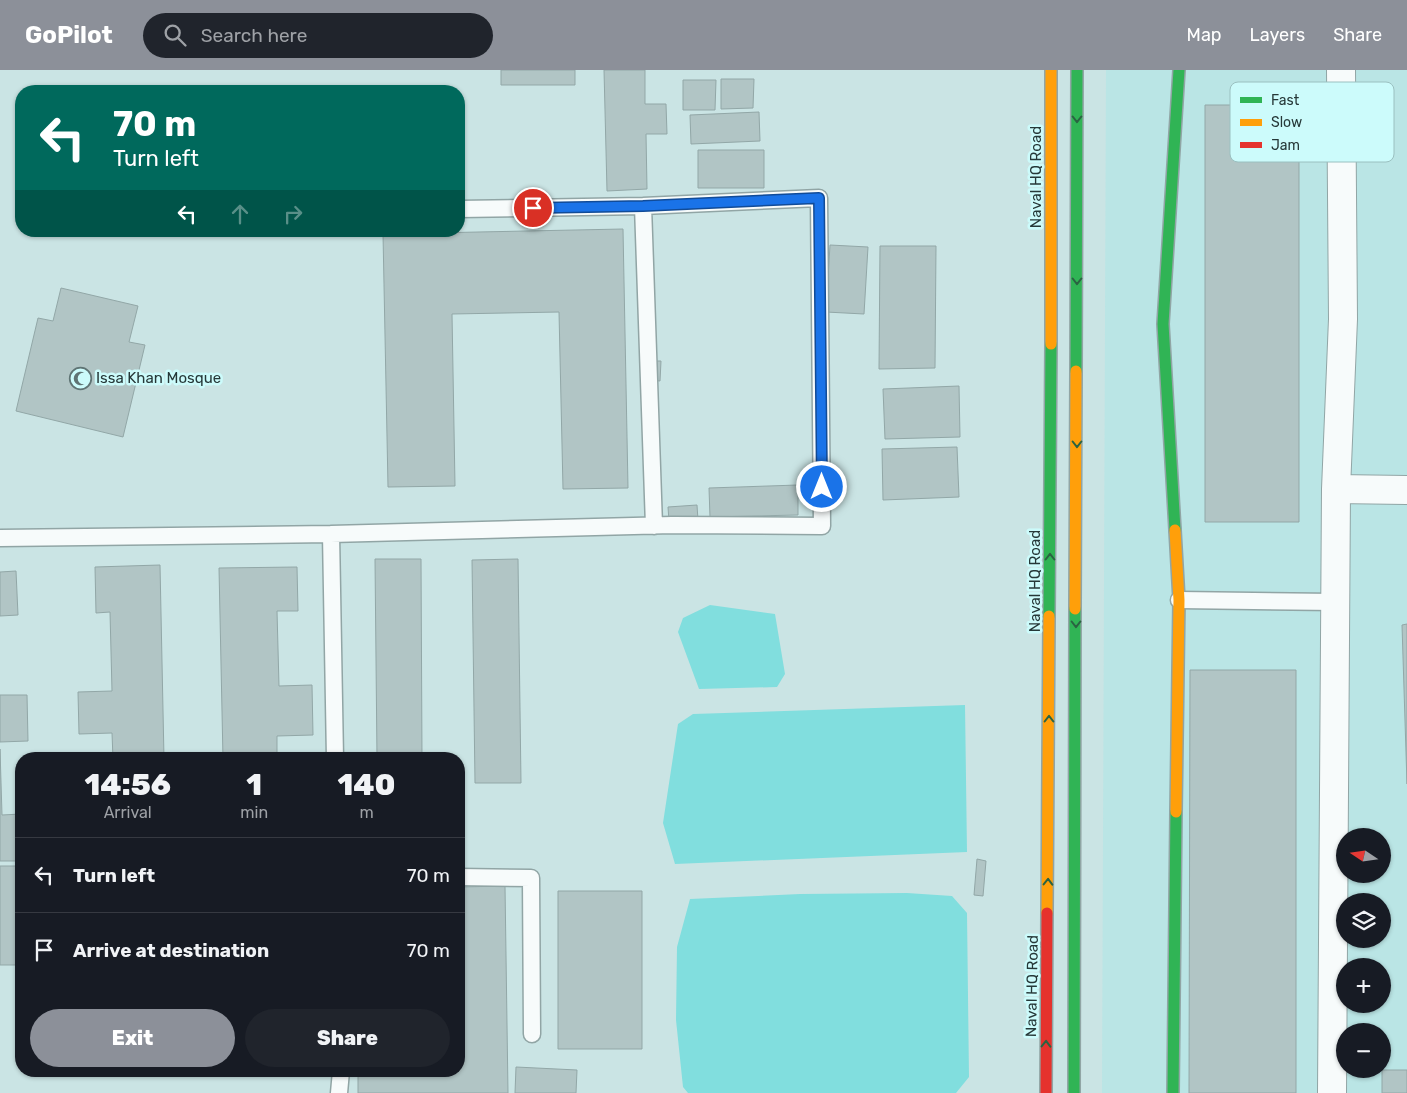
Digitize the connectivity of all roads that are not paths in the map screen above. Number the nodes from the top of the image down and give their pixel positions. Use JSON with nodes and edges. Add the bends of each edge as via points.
{"nodes":[{"id":1,"x":1051,"y":70,"type":"edge"},
{"id":2,"x":1077,"y":70,"type":"edge"},
{"id":3,"x":1179,"y":70,"type":"edge"},
{"id":4,"x":1342,"y":162,"type":"edge"},
{"id":5,"x":643,"y":206,"type":"junction"},
{"id":6,"x":465,"y":209,"type":"edge"},
{"id":7,"x":1336,"y":490,"type":"junction"},
{"id":8,"x":1407,"y":490,"type":"edge"},
{"id":9,"x":654,"y":526,"type":"junction"},
{"id":10,"x":331,"y":534,"type":"junction"},
{"id":11,"x":0,"y":538,"type":"edge"},
{"id":12,"x":1179,"y":600,"type":"junction"},
{"id":13,"x":1335,"y":602,"type":"junction"},
{"id":14,"x":335,"y":752,"type":"edge"},
{"id":15,"x":465,"y":877,"type":"edge"},
{"id":16,"x":532,"y":1034,"type":"dead end"},
{"id":17,"x":340,"y":1077,"type":"edge"},
{"id":18,"x":339,"y":1093,"type":"edge"},
{"id":19,"x":1046,"y":1093,"type":"edge"},
{"id":20,"x":1074,"y":1093,"type":"edge"},
{"id":21,"x":1173,"y":1093,"type":"edge"},
{"id":22,"x":1332,"y":1093,"type":"edge"}],
"edges":[{"from":19,"to":1,"type":"main road","name":"Naval HQ Road","one_way":true},
{"from":2,"to":20,"type":"main road","one_way":true},
{"from":3,"to":12,"type":"main road","via":[[1162,324]]},
{"from":4,"to":7,"type":"street","via":[[1343,319]]},
{"from":5,"to":6,"type":"lane"},
{"from":5,"to":9,"type":"lane"},
{"from":5,"to":9,"type":"lane","via":[[819,198],[822,526]]},
{"from":7,"to":8,"type":"street"},
{"from":7,"to":13,"type":"street"},
{"from":9,"to":10,"type":"lane"},
{"from":10,"to":11,"type":"lane"},
{"from":10,"to":14,"type":"lane"},
{"from":12,"to":13,"type":"lane"},
{"from":12,"to":21,"type":"main road"},
{"from":13,"to":22,"type":"street"},
{"from":15,"to":16,"type":"lane","via":[[531,878]]},
{"from":17,"to":18,"type":"lane"}]}
